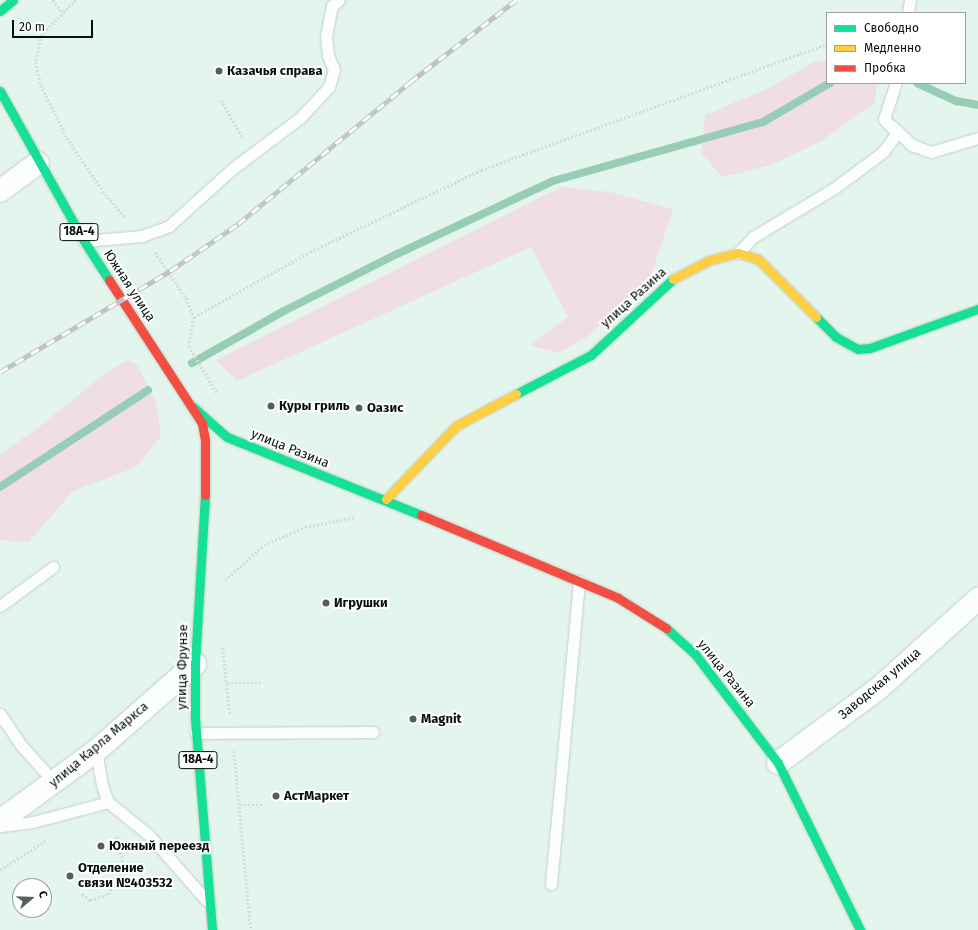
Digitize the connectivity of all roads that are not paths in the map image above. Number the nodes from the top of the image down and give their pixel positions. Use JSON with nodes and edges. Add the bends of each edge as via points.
{"nodes":[{"id":1,"x":13,"y":0,"type":"edge"},
{"id":2,"x":339,"y":0,"type":"edge"},
{"id":3,"x":910,"y":0,"type":"edge"},
{"id":4,"x":0,"y":11,"type":"edge"},
{"id":5,"x":908,"y":12,"type":"edge"},
{"id":6,"x":895,"y":85,"type":"edge"},
{"id":7,"x":0,"y":91,"type":"edge"},
{"id":8,"x":884,"y":119,"type":"junction"},
{"id":9,"x":978,"y":138,"type":"edge"},
{"id":10,"x":38,"y":163,"type":"junction"},
{"id":11,"x":0,"y":191,"type":"edge"},
{"id":12,"x":84,"y":241,"type":"junction"},
{"id":13,"x":738,"y":253,"type":"junction"},
{"id":14,"x":978,"y":309,"type":"edge"},
{"id":15,"x":193,"y":407,"type":"junction"},
{"id":16,"x":386,"y":499,"type":"junction"},
{"id":17,"x":53,"y":567,"type":"dead end"},
{"id":18,"x":579,"y":581,"type":"junction"},
{"id":19,"x":978,"y":599,"type":"edge"},
{"id":20,"x":0,"y":606,"type":"edge"},
{"id":21,"x":195,"y":664,"type":"junction"},
{"id":22,"x":0,"y":714,"type":"edge"},
{"id":23,"x":373,"y":732,"type":"dead end"},
{"id":24,"x":196,"y":733,"type":"junction"},
{"id":25,"x":96,"y":751,"type":"junction"},
{"id":26,"x":778,"y":763,"type":"junction"},
{"id":27,"x":55,"y":783,"type":"junction"},
{"id":28,"x":108,"y":802,"type":"junction"},
{"id":29,"x":0,"y":821,"type":"edge"},
{"id":30,"x":0,"y":826,"type":"edge"},
{"id":31,"x":551,"y":884,"type":"dead end"},
{"id":32,"x":209,"y":903,"type":"junction"},
{"id":33,"x":212,"y":930,"type":"edge"},
{"id":34,"x":860,"y":930,"type":"edge"}],
"edges":[{"from":1,"to":4,"type":"street"},
{"from":2,"to":12,"type":"lane","via":[[332,6],[326,36],[328,55],[334,70],[330,87],[300,118],[252,154],[169,226],[142,236]]},
{"from":3,"to":5,"type":"lane"},
{"from":6,"to":8,"type":"lane"},
{"from":7,"to":10,"type":"street","name":"Южная улица","number":"18А-4"},
{"from":8,"to":9,"type":"lane","via":[[912,145],[931,152]]},
{"from":8,"to":13,"type":"lane","via":[[897,132],[883,152],[833,189],[753,237]]},
{"from":10,"to":11,"type":"street"},
{"from":10,"to":12,"type":"street","name":"Южная улица","number":"18А-4"},
{"from":12,"to":15,"type":"street","name":"Южная улица","number":"18А-4"},
{"from":13,"to":14,"type":"street","via":[[758,259],[836,337],[858,349],[870,348]]},
{"from":13,"to":16,"type":"street","name":"улица Разина","via":[[710,260],[668,281],[591,355],[456,426]]},
{"from":15,"to":16,"type":"street","name":"улица Разина","via":[[227,437]]},
{"from":15,"to":21,"type":"street","name":"улица Фрунзе","number":"18А-4","via":[[202,422],[205,440],[205,504]]},
{"from":16,"to":18,"type":"street","name":"улица Разина"},
{"from":17,"to":20,"type":"lane"},
{"from":18,"to":26,"type":"street","name":"улица Разина","via":[[618,598],[660,622],[683,643],[726,692]]},
{"from":18,"to":31,"type":"lane"},
{"from":19,"to":26,"type":"street","name":"Заводская улица","via":[[878,688]]},
{"from":21,"to":24,"type":"street","name":"улица Фрунзе","number":"18А-4"},
{"from":21,"to":25,"type":"street","name":"улица Карла Маркса"},
{"from":22,"to":27,"type":"lane","via":[[21,745]]},
{"from":23,"to":24,"type":"lane"},
{"from":24,"to":32,"type":"street","name":"улица Фрунзе","number":"18А-4"},
{"from":25,"to":27,"type":"street","name":"улица Карла Маркса"},
{"from":25,"to":28,"type":"lane"},
{"from":26,"to":34,"type":"street","name":"улица Разина"},
{"from":27,"to":29,"type":"street","name":"улица Карла Маркса"},
{"from":28,"to":30,"type":"lane","via":[[33,822]]},
{"from":28,"to":32,"type":"lane","via":[[149,835]]},
{"from":32,"to":33,"type":"street","name":"улица Фрунзе","number":"18А-4"}]}
